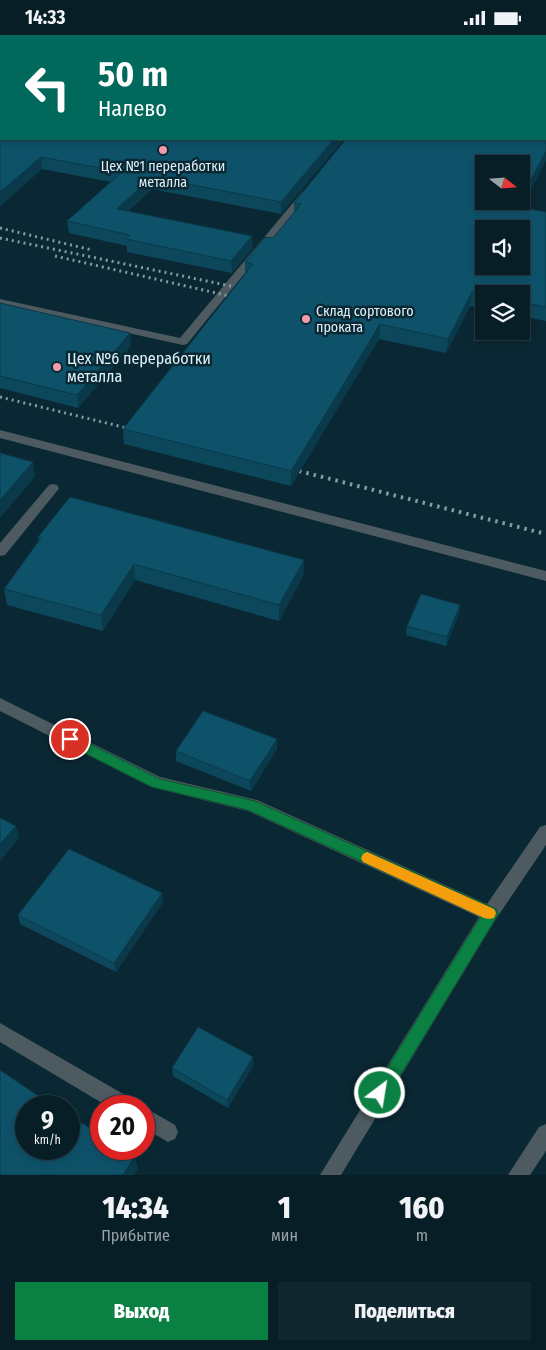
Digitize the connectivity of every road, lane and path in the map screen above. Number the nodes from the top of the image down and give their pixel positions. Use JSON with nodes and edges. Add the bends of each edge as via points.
{"nodes":[{"id":1,"x":313,"y":184,"type":"edge"},
{"id":2,"x":0,"y":302,"type":"edge"},
{"id":3,"x":0,"y":434,"type":"edge"},
{"id":4,"x":53,"y":488,"type":"dead end"},
{"id":5,"x":2,"y":547,"type":"edge"},
{"id":6,"x":546,"y":576,"type":"edge"},
{"id":7,"x":0,"y":704,"type":"edge"},
{"id":8,"x":546,"y":831,"type":"edge"},
{"id":9,"x":490,"y":914,"type":"junction"},
{"id":10,"x":0,"y":1032,"type":"edge"},
{"id":11,"x":106,"y":1095,"type":"edge"},
{"id":12,"x":155,"y":1124,"type":"edge"},
{"id":13,"x":168,"y":1132,"type":"dead end"},
{"id":14,"x":546,"y":1134,"type":"edge"},
{"id":15,"x":330,"y":1175,"type":"edge"},
{"id":16,"x":518,"y":1175,"type":"edge"}],
"edges":[{"from":1,"to":2,"type":"lane","via":[[183,342]]},
{"from":3,"to":6,"type":"lane"},
{"from":4,"to":5,"type":"lane"},
{"from":7,"to":9,"type":"lane","via":[[157,783],[251,805]]},
{"from":8,"to":9,"type":"lane"},
{"from":9,"to":15,"type":"lane"},
{"from":10,"to":11,"type":"lane"},
{"from":12,"to":13,"type":"lane"},
{"from":14,"to":16,"type":"lane"}]}
